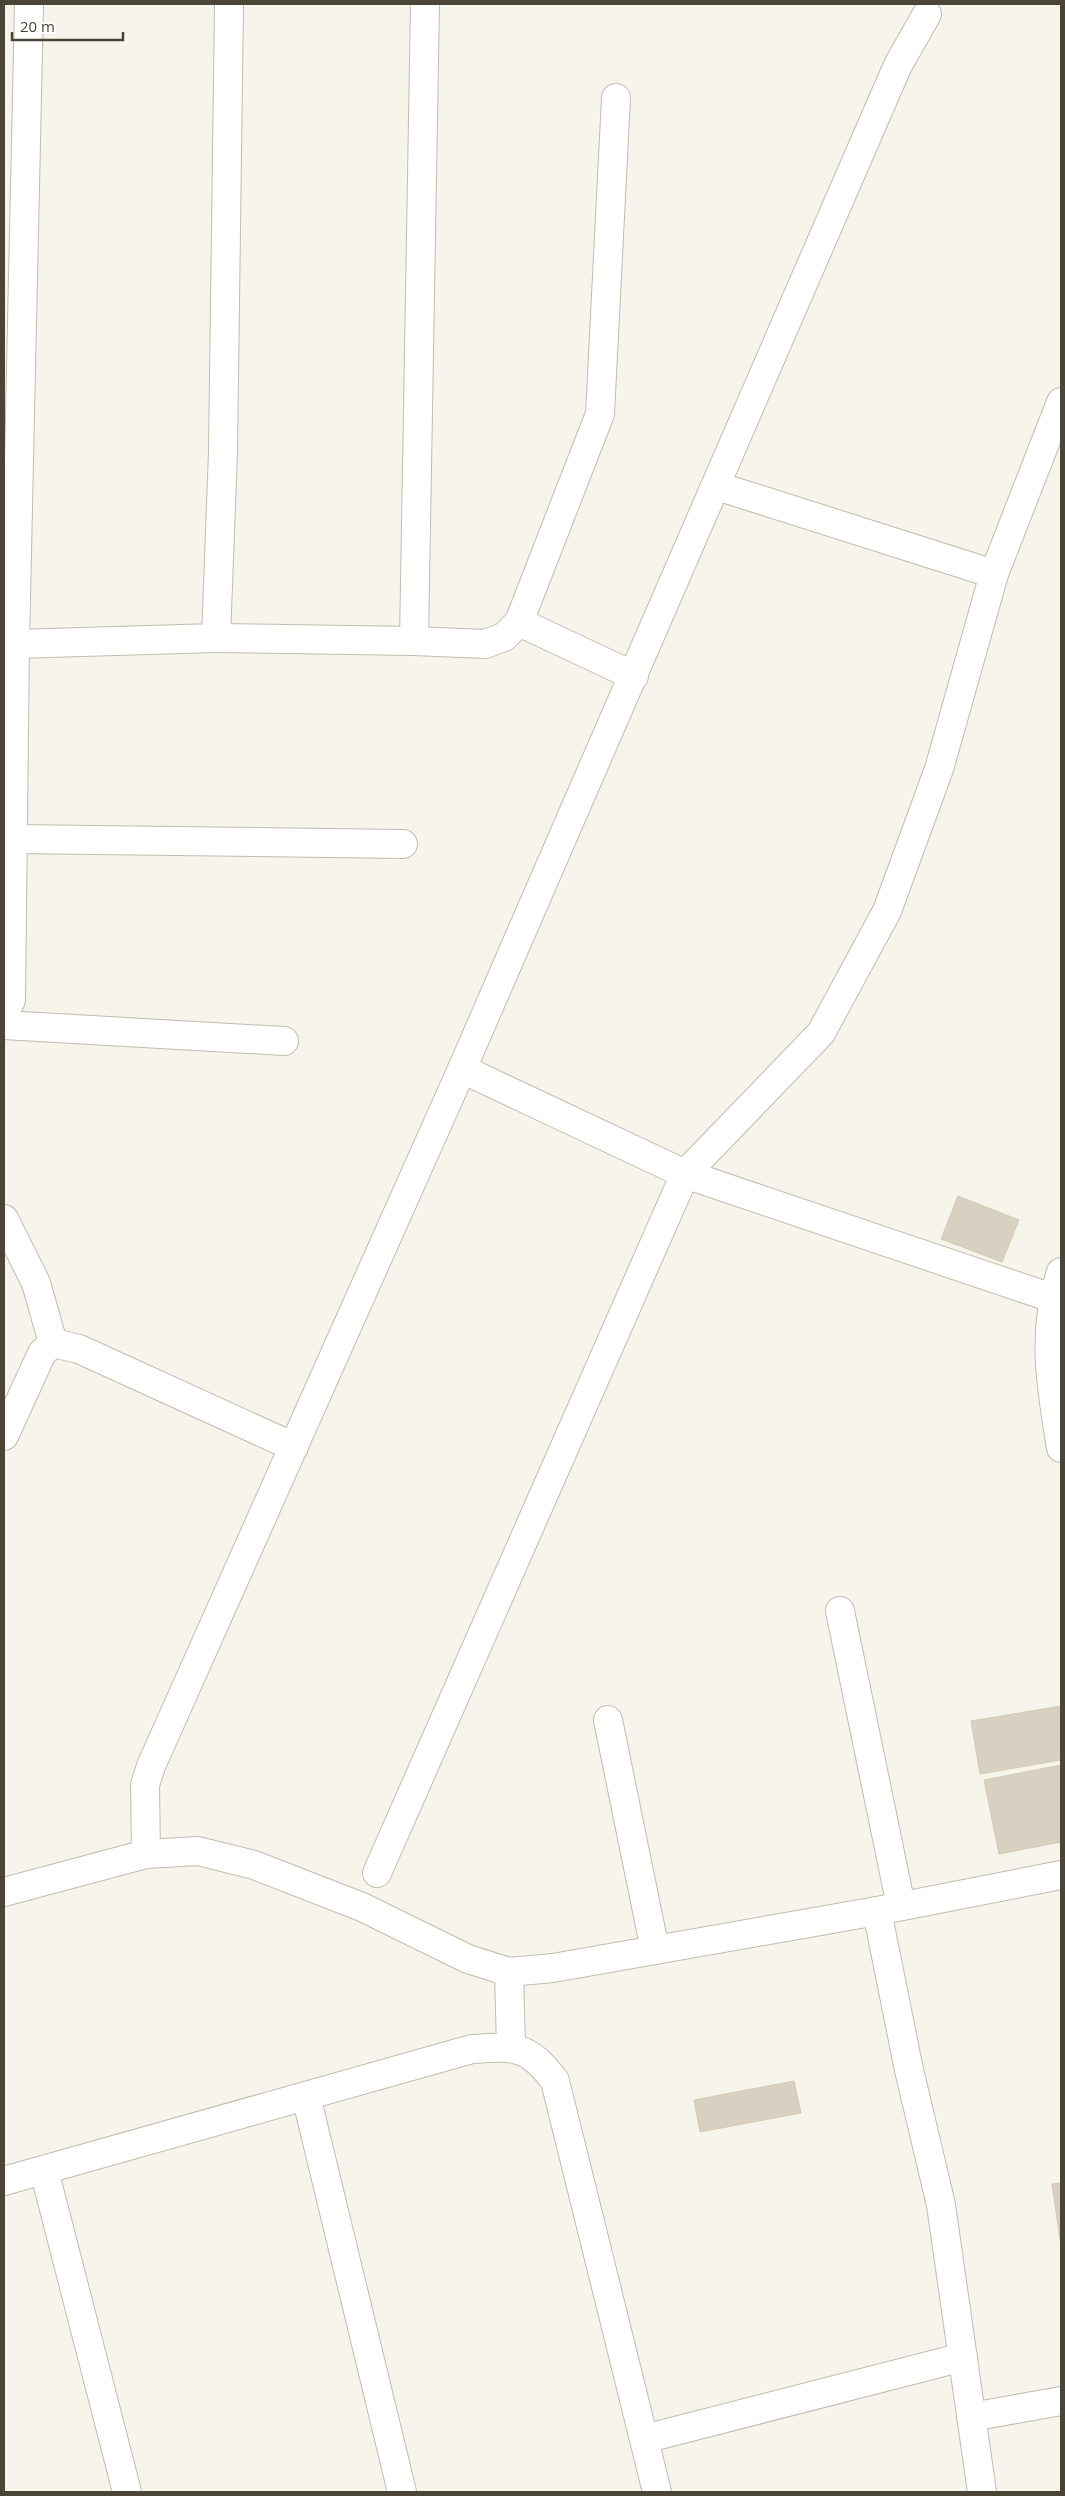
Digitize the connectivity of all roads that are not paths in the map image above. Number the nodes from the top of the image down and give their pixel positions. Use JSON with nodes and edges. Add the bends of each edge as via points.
{"nodes":[{"id":1,"x":29,"y":4,"type":"edge"},
{"id":2,"x":229,"y":4,"type":"edge"},
{"id":3,"x":425,"y":4,"type":"edge"},
{"id":4,"x":927,"y":14,"type":"dead end"},
{"id":5,"x":616,"y":98,"type":"dead end"},
{"id":6,"x":1061,"y":402,"type":"edge"},
{"id":7,"x":717,"y":486,"type":"junction"},
{"id":8,"x":994,"y":574,"type":"junction"},
{"id":9,"x":519,"y":622,"type":"junction"},
{"id":10,"x":216,"y":638,"type":"junction"},
{"id":11,"x":414,"y":641,"type":"junction"},
{"id":12,"x":9,"y":643,"type":"edge"},
{"id":13,"x":634,"y":676,"type":"junction"},
{"id":14,"x":14,"y":840,"type":"junction"},
{"id":15,"x":403,"y":844,"type":"dead end"},
{"id":16,"x":4,"y":1014,"type":"edge"},
{"id":17,"x":4,"y":1025,"type":"edge"},
{"id":18,"x":284,"y":1041,"type":"dead end"},
{"id":19,"x":462,"y":1069,"type":"junction"},
{"id":20,"x":686,"y":1174,"type":"junction"},
{"id":21,"x":4,"y":1219,"type":"edge"},
{"id":22,"x":1061,"y":1272,"type":"edge"},
{"id":23,"x":1052,"y":1298,"type":"junction"},
{"id":24,"x":53,"y":1343,"type":"junction"},
{"id":25,"x":4,"y":1436,"type":"edge"},
{"id":26,"x":294,"y":1447,"type":"junction"},
{"id":27,"x":1061,"y":1448,"type":"edge"},
{"id":28,"x":840,"y":1611,"type":"dead end"},
{"id":29,"x":608,"y":1720,"type":"dead end"},
{"id":30,"x":146,"y":1854,"type":"junction"},
{"id":31,"x":376,"y":1873,"type":"dead end"},
{"id":32,"x":1061,"y":1875,"type":"edge"},
{"id":33,"x":4,"y":1892,"type":"edge"},
{"id":34,"x":889,"y":1909,"type":"junction"},
{"id":35,"x":655,"y":1950,"type":"junction"},
{"id":36,"x":509,"y":1972,"type":"junction"},
{"id":37,"x":511,"y":2046,"type":"junction"},
{"id":38,"x":306,"y":2096,"type":"junction"},
{"id":39,"x":44,"y":2170,"type":"junction"},
{"id":40,"x":4,"y":2181,"type":"edge"},
{"id":41,"x":963,"y":2357,"type":"junction"},
{"id":42,"x":1061,"y":2402,"type":"edge"},
{"id":43,"x":971,"y":2417,"type":"junction"},
{"id":44,"x":644,"y":2439,"type":"junction"},
{"id":45,"x":127,"y":2492,"type":"edge"},
{"id":46,"x":402,"y":2492,"type":"edge"},
{"id":47,"x":657,"y":2492,"type":"edge"},
{"id":48,"x":982,"y":2492,"type":"edge"}],
"edges":[{"from":1,"to":12,"type":"street"},
{"from":2,"to":10,"type":"street","via":[[223,452]]},
{"from":3,"to":11,"type":"street"},
{"from":4,"to":7,"type":"street","via":[[898,65]]},
{"from":5,"to":9,"type":"street","via":[[600,414]]},
{"from":6,"to":8,"type":"street"},
{"from":7,"to":8,"type":"street"},
{"from":7,"to":13,"type":"street"},
{"from":8,"to":20,"type":"street","via":[[939,769],[887,911],[821,1033]]},
{"from":9,"to":11,"type":"street","via":[[504,637],[485,644]]},
{"from":9,"to":13,"type":"street"},
{"from":10,"to":11,"type":"street"},
{"from":10,"to":12,"type":"street"},
{"from":12,"to":14,"type":"street"},
{"from":13,"to":19,"type":"street"},
{"from":14,"to":15,"type":"street"},
{"from":14,"to":16,"type":"street","via":[[11,1000]]},
{"from":17,"to":18,"type":"street"},
{"from":19,"to":20,"type":"street"},
{"from":19,"to":26,"type":"street"},
{"from":20,"to":23,"type":"street"},
{"from":20,"to":31,"type":"street"},
{"from":21,"to":24,"type":"street","via":[[36,1283]]},
{"from":22,"to":23,"type":"street"},
{"from":23,"to":27,"type":"street","via":[[1049,1372]]},
{"from":24,"to":25,"type":"street","via":[[42,1353]]},
{"from":24,"to":26,"type":"street","via":[[79,1349]]},
{"from":26,"to":30,"type":"street","via":[[151,1766],[145,1786]]},
{"from":28,"to":34,"type":"street"},
{"from":29,"to":35,"type":"street"},
{"from":30,"to":33,"type":"street"},
{"from":30,"to":36,"type":"street","via":[[198,1851],[254,1865],[362,1907],[468,1959]]},
{"from":32,"to":34,"type":"street"},
{"from":34,"to":35,"type":"street"},
{"from":34,"to":41,"type":"street","via":[[909,2070],[941,2205]]},
{"from":35,"to":36,"type":"street","via":[[553,1968]]},
{"from":36,"to":37,"type":"street"},
{"from":37,"to":38,"type":"street","via":[[472,2049]]},
{"from":37,"to":44,"type":"street","via":[[540,2061],[555,2081]]},
{"from":38,"to":39,"type":"street"},
{"from":38,"to":46,"type":"street"},
{"from":39,"to":40,"type":"street"},
{"from":39,"to":45,"type":"street"},
{"from":41,"to":43,"type":"street"},
{"from":41,"to":44,"type":"street"},
{"from":42,"to":43,"type":"street"},
{"from":43,"to":48,"type":"street"},
{"from":44,"to":47,"type":"street"}]}
